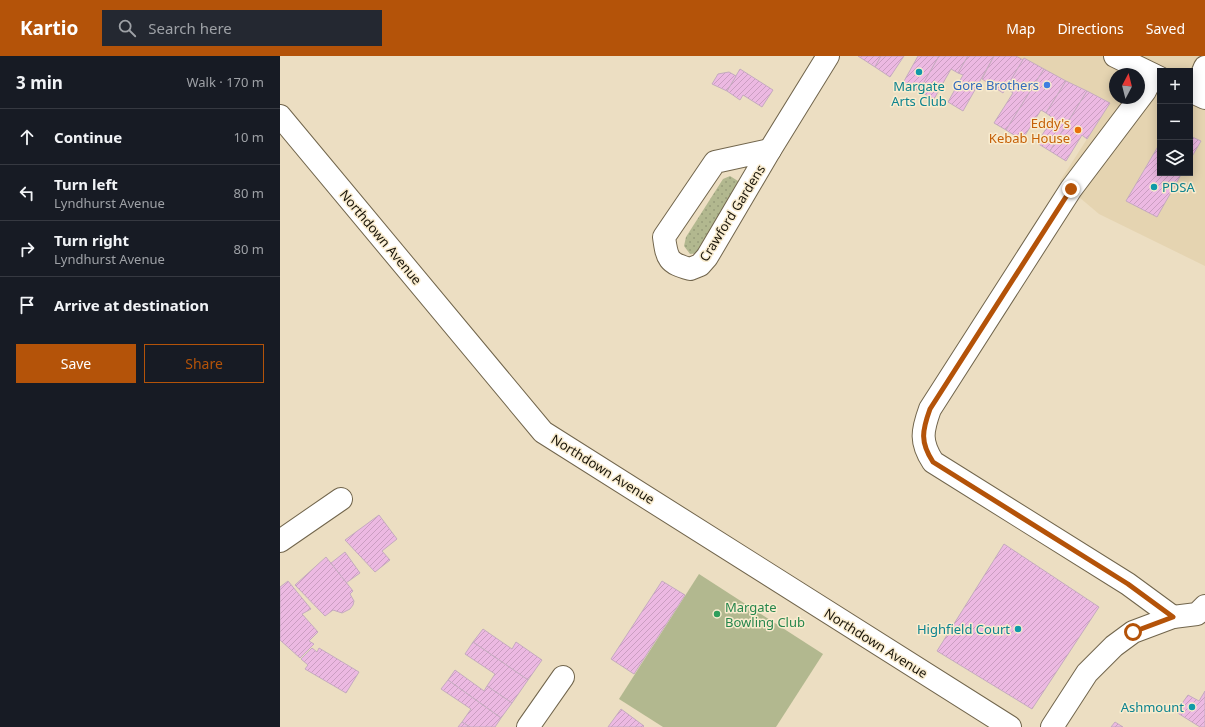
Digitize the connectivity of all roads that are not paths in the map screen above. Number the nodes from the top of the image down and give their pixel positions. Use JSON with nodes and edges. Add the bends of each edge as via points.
{"nodes":[{"id":1,"x":828,"y":56,"type":"edge"},
{"id":2,"x":1115,"y":56,"type":"edge"},
{"id":3,"x":1205,"y":67,"type":"edge"},
{"id":4,"x":1157,"y":76,"type":"edge"},
{"id":5,"x":1196,"y":94,"type":"edge"},
{"id":6,"x":280,"y":116,"type":"edge"},
{"id":7,"x":770,"y":150,"type":"junction"},
{"id":8,"x":341,"y":499,"type":"dead end"},
{"id":9,"x":280,"y":542,"type":"edge"},
{"id":10,"x":1205,"y":606,"type":"edge"},
{"id":11,"x":1173,"y":617,"type":"junction"},
{"id":12,"x":563,"y":677,"type":"dead end"},
{"id":13,"x":528,"y":727,"type":"edge"},
{"id":14,"x":1010,"y":727,"type":"edge"},
{"id":15,"x":1052,"y":727,"type":"edge"}],
"edges":[{"from":1,"to":7,"type":"street","name":"Crawford Gardens"},
{"from":2,"to":4,"type":"street"},
{"from":3,"to":5,"type":"street"},
{"from":4,"to":11,"type":"street","via":[[1071,189],[930,409],[924,436],[925,449],[933,462],[1128,584]]},
{"from":6,"to":14,"type":"street","name":"Northdown Avenue","via":[[544,432]]},
{"from":7,"to":7,"type":"street","name":"Crawford Gardens","via":[[707,257],[700,265],[690,269],[676,265],[667,255],[664,237],[715,162]]},
{"from":8,"to":9,"type":"street"},
{"from":10,"to":11,"type":"street","via":[[1197,614]]},
{"from":11,"to":15,"type":"street","via":[[1133,632],[1114,646],[1087,673]]},
{"from":12,"to":13,"type":"street"}]}
